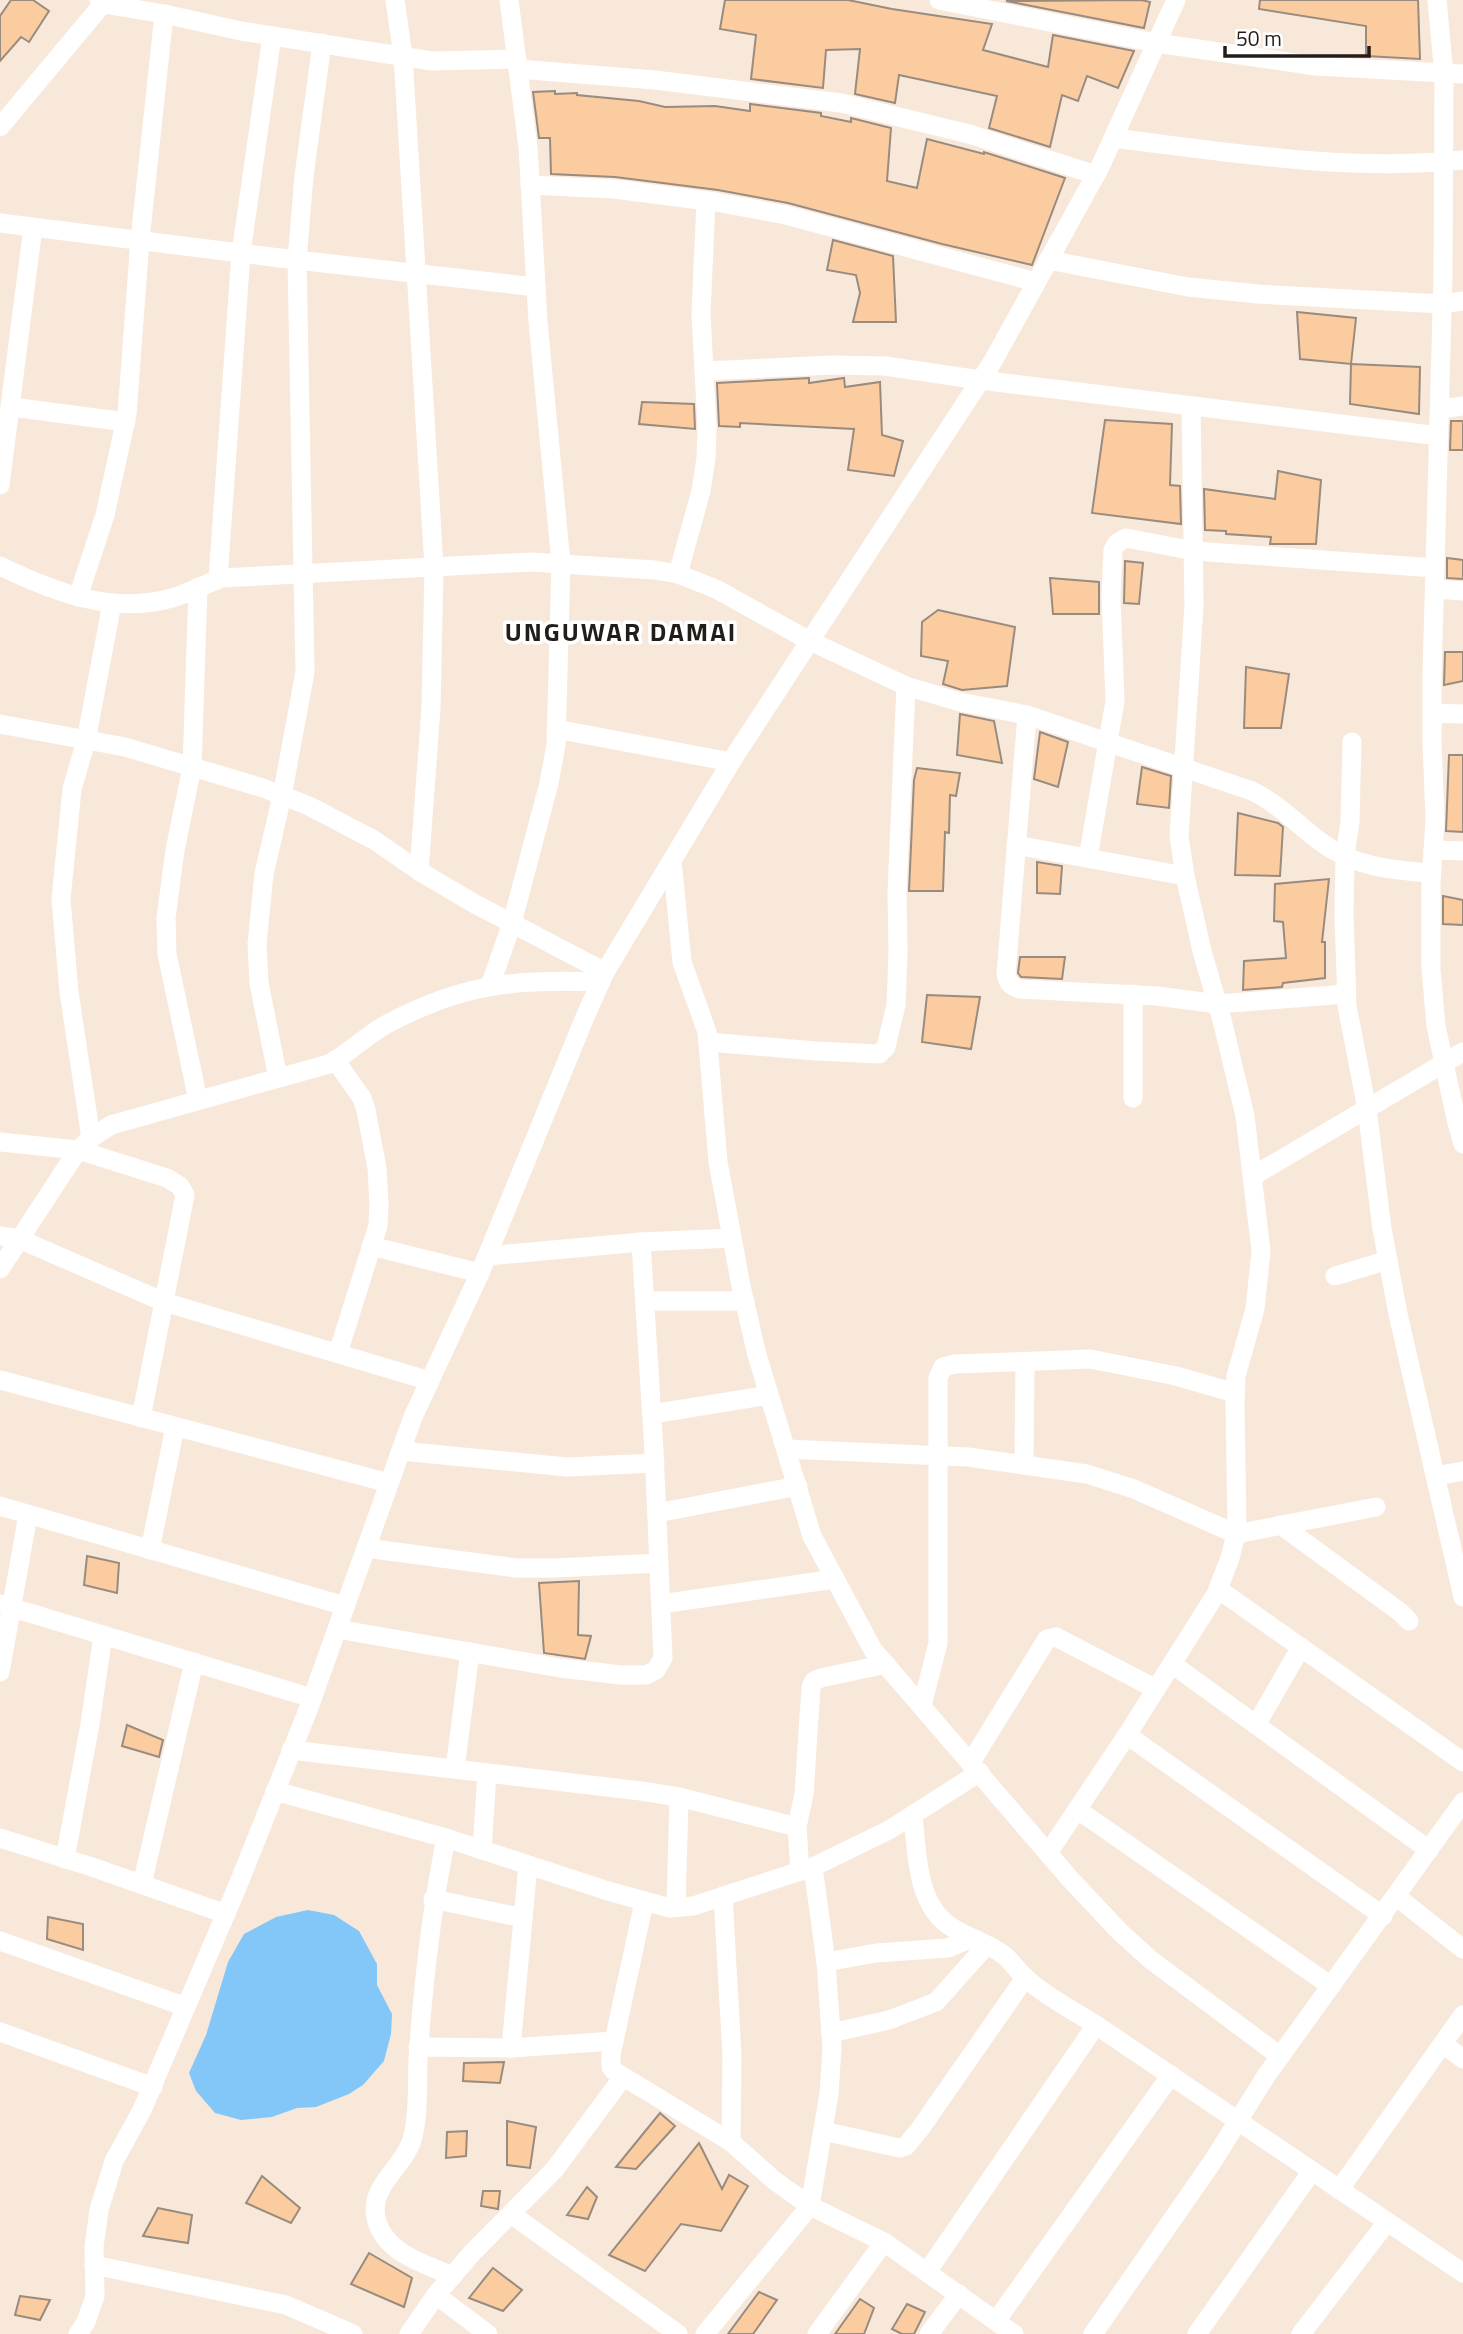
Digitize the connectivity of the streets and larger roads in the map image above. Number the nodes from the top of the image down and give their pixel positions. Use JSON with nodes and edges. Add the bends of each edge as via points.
{"nodes":[{"id":1,"x":395,"y":0,"type":"edge"},
{"id":2,"x":509,"y":0,"type":"edge"},
{"id":3,"x":939,"y":0,"type":"edge"},
{"id":4,"x":1176,"y":0,"type":"edge"},
{"id":5,"x":1437,"y":0,"type":"edge"},
{"id":6,"x":103,"y":1,"type":"edge"},
{"id":7,"x":164,"y":14,"type":"junction"},
{"id":8,"x":272,"y":36,"type":"junction"},
{"id":9,"x":322,"y":43,"type":"junction"},
{"id":10,"x":1156,"y":43,"type":"junction"},
{"id":11,"x":403,"y":56,"type":"junction"},
{"id":12,"x":517,"y":64,"type":"junction"},
{"id":13,"x":1453,"y":74,"type":"edge"},
{"id":14,"x":0,"y":127,"type":"edge"},
{"id":15,"x":1113,"y":138,"type":"junction"},
{"id":16,"x":1453,"y":161,"type":"edge"},
{"id":17,"x":1096,"y":175,"type":"junction"},
{"id":18,"x":530,"y":185,"type":"junction"},
{"id":19,"x":706,"y":201,"type":"junction"},
{"id":20,"x":0,"y":223,"type":"edge"},
{"id":21,"x":33,"y":227,"type":"junction"},
{"id":22,"x":140,"y":240,"type":"junction"},
{"id":23,"x":241,"y":253,"type":"junction"},
{"id":24,"x":297,"y":260,"type":"junction"},
{"id":25,"x":1048,"y":260,"type":"junction"},
{"id":26,"x":416,"y":272,"type":"junction"},
{"id":27,"x":1037,"y":282,"type":"junction"},
{"id":28,"x":536,"y":286,"type":"junction"},
{"id":29,"x":1463,"y":300,"type":"edge"},
{"id":30,"x":1443,"y":304,"type":"junction"},
{"id":31,"x":704,"y":371,"type":"junction"},
{"id":32,"x":980,"y":380,"type":"junction"},
{"id":33,"x":1463,"y":406,"type":"edge"},
{"id":34,"x":12,"y":407,"type":"junction"},
{"id":35,"x":1191,"y":407,"type":"junction"},
{"id":36,"x":1441,"y":409,"type":"junction"},
{"id":37,"x":126,"y":422,"type":"junction"},
{"id":38,"x":1439,"y":436,"type":"junction"},
{"id":39,"x":0,"y":485,"type":"edge"},
{"id":40,"x":1194,"y":551,"type":"junction"},
{"id":41,"x":561,"y":563,"type":"junction"},
{"id":42,"x":0,"y":566,"type":"edge"},
{"id":43,"x":434,"y":567,"type":"junction"},
{"id":44,"x":1435,"y":568,"type":"junction"},
{"id":45,"x":304,"y":573,"type":"junction"},
{"id":46,"x":678,"y":574,"type":"junction"},
{"id":47,"x":218,"y":579,"type":"junction"},
{"id":48,"x":198,"y":587,"type":"junction"},
{"id":49,"x":1435,"y":589,"type":"junction"},
{"id":50,"x":1463,"y":591,"type":"edge"},
{"id":51,"x":78,"y":597,"type":"junction"},
{"id":52,"x":112,"y":603,"type":"junction"},
{"id":53,"x":808,"y":640,"type":"junction"},
{"id":54,"x":906,"y":686,"type":"junction"},
{"id":55,"x":1432,"y":713,"type":"junction"},
{"id":56,"x":1463,"y":714,"type":"edge"},
{"id":57,"x":1027,"y":715,"type":"junction"},
{"id":58,"x":0,"y":724,"type":"edge"},
{"id":59,"x":556,"y":729,"type":"junction"},
{"id":60,"x":86,"y":741,"type":"junction"},
{"id":61,"x":1109,"y":742,"type":"junction"},
{"id":62,"x":1352,"y":743,"type":"dead end"},
{"id":63,"x":731,"y":762,"type":"junction"},
{"id":64,"x":192,"y":767,"type":"junction"},
{"id":65,"x":1184,"y":769,"type":"junction"},
{"id":66,"x":282,"y":796,"type":"junction"},
{"id":67,"x":1016,"y":845,"type":"junction"},
{"id":68,"x":1433,"y":850,"type":"junction"},
{"id":69,"x":1463,"y":851,"type":"edge"},
{"id":70,"x":1345,"y":855,"type":"junction"},
{"id":71,"x":1088,"y":858,"type":"junction"},
{"id":72,"x":671,"y":860,"type":"junction"},
{"id":73,"x":419,"y":872,"type":"junction"},
{"id":74,"x":1432,"y":873,"type":"junction"},
{"id":75,"x":1185,"y":876,"type":"junction"},
{"id":76,"x":512,"y":923,"type":"junction"},
{"id":77,"x":603,"y":977,"type":"junction"},
{"id":78,"x":490,"y":986,"type":"junction"},
{"id":79,"x":1133,"y":994,"type":"junction"},
{"id":80,"x":1346,"y":994,"type":"junction"},
{"id":81,"x":1218,"y":1004,"type":"junction"},
{"id":82,"x":708,"y":1041,"type":"junction"},
{"id":83,"x":1463,"y":1052,"type":"edge"},
{"id":84,"x":335,"y":1060,"type":"junction"},
{"id":85,"x":1444,"y":1062,"type":"junction"},
{"id":86,"x":278,"y":1078,"type":"junction"},
{"id":87,"x":1133,"y":1098,"type":"dead end"},
{"id":88,"x":198,"y":1100,"type":"junction"},
{"id":89,"x":1367,"y":1109,"type":"junction"},
{"id":90,"x":0,"y":1142,"type":"edge"},
{"id":91,"x":1463,"y":1143,"type":"edge"},
{"id":92,"x":85,"y":1144,"type":"junction"},
{"id":93,"x":1253,"y":1176,"type":"junction"},
{"id":94,"x":10,"y":1237,"type":"edge"},
{"id":95,"x":732,"y":1238,"type":"junction"},
{"id":96,"x":641,"y":1242,"type":"junction"},
{"id":97,"x":371,"y":1246,"type":"junction"},
{"id":98,"x":1388,"y":1260,"type":"junction"},
{"id":99,"x":483,"y":1265,"type":"junction"},
{"id":100,"x":0,"y":1269,"type":"edge"},
{"id":101,"x":1335,"y":1276,"type":"dead end"},
{"id":102,"x":645,"y":1301,"type":"junction"},
{"id":103,"x":745,"y":1301,"type":"junction"},
{"id":104,"x":164,"y":1302,"type":"junction"},
{"id":105,"x":338,"y":1353,"type":"junction"},
{"id":106,"x":1025,"y":1362,"type":"junction"},
{"id":107,"x":0,"y":1380,"type":"edge"},
{"id":108,"x":430,"y":1381,"type":"junction"},
{"id":109,"x":1235,"y":1393,"type":"junction"},
{"id":110,"x":769,"y":1395,"type":"junction"},
{"id":111,"x":652,"y":1414,"type":"junction"},
{"id":112,"x":141,"y":1418,"type":"junction"},
{"id":113,"x":175,"y":1427,"type":"junction"},
{"id":114,"x":787,"y":1449,"type":"junction"},
{"id":115,"x":401,"y":1451,"type":"junction"},
{"id":116,"x":939,"y":1456,"type":"junction"},
{"id":117,"x":655,"y":1463,"type":"junction"},
{"id":118,"x":1024,"y":1465,"type":"junction"},
{"id":119,"x":1463,"y":1471,"type":"edge"},
{"id":120,"x":1436,"y":1476,"type":"junction"},
{"id":121,"x":390,"y":1483,"type":"junction"},
{"id":122,"x":798,"y":1486,"type":"junction"},
{"id":123,"x":0,"y":1506,"type":"edge"},
{"id":124,"x":1376,"y":1507,"type":"dead end"},
{"id":125,"x":657,"y":1513,"type":"junction"},
{"id":126,"x":28,"y":1514,"type":"junction"},
{"id":127,"x":1281,"y":1525,"type":"junction"},
{"id":128,"x":1237,"y":1534,"type":"junction"},
{"id":129,"x":366,"y":1548,"type":"junction"},
{"id":130,"x":150,"y":1550,"type":"junction"},
{"id":131,"x":659,"y":1563,"type":"junction"},
{"id":132,"x":1459,"y":1563,"type":"edge"},
{"id":133,"x":835,"y":1579,"type":"junction"},
{"id":134,"x":1218,"y":1589,"type":"junction"},
{"id":135,"x":1463,"y":1597,"type":"edge"},
{"id":136,"x":661,"y":1604,"type":"junction"},
{"id":137,"x":6,"y":1605,"type":"edge"},
{"id":138,"x":345,"y":1606,"type":"junction"},
{"id":139,"x":1409,"y":1621,"type":"dead end"},
{"id":140,"x":337,"y":1629,"type":"junction"},
{"id":141,"x":103,"y":1635,"type":"junction"},
{"id":142,"x":1301,"y":1647,"type":"junction"},
{"id":143,"x":470,"y":1652,"type":"junction"},
{"id":144,"x":194,"y":1662,"type":"junction"},
{"id":145,"x":886,"y":1664,"type":"junction"},
{"id":146,"x":1172,"y":1664,"type":"junction"},
{"id":147,"x":0,"y":1672,"type":"edge"},
{"id":148,"x":1156,"y":1689,"type":"junction"},
{"id":149,"x":312,"y":1698,"type":"junction"},
{"id":150,"x":922,"y":1706,"type":"junction"},
{"id":151,"x":1256,"y":1725,"type":"junction"},
{"id":152,"x":1127,"y":1735,"type":"junction"},
{"id":153,"x":291,"y":1750,"type":"junction"},
{"id":154,"x":1463,"y":1762,"type":"edge"},
{"id":155,"x":975,"y":1767,"type":"junction"},
{"id":156,"x":455,"y":1769,"type":"junction"},
{"id":157,"x":488,"y":1773,"type":"junction"},
{"id":158,"x":275,"y":1791,"type":"junction"},
{"id":159,"x":679,"y":1797,"type":"junction"},
{"id":160,"x":1463,"y":1802,"type":"edge"},
{"id":161,"x":1079,"y":1810,"type":"junction"},
{"id":162,"x":913,"y":1815,"type":"junction"},
{"id":163,"x":797,"y":1827,"type":"junction"},
{"id":164,"x":0,"y":1838,"type":"edge"},
{"id":165,"x":446,"y":1838,"type":"junction"},
{"id":166,"x":482,"y":1850,"type":"junction"},
{"id":167,"x":1429,"y":1850,"type":"junction"},
{"id":168,"x":1048,"y":1853,"type":"junction"},
{"id":169,"x":65,"y":1859,"type":"junction"},
{"id":170,"x":528,"y":1865,"type":"junction"},
{"id":171,"x":807,"y":1869,"type":"junction"},
{"id":172,"x":142,"y":1884,"type":"junction"},
{"id":173,"x":723,"y":1896,"type":"junction"},
{"id":174,"x":1396,"y":1897,"type":"junction"},
{"id":175,"x":433,"y":1899,"type":"junction"},
{"id":176,"x":644,"y":1902,"type":"junction"},
{"id":177,"x":676,"y":1907,"type":"junction"},
{"id":178,"x":226,"y":1914,"type":"junction"},
{"id":179,"x":1383,"y":1916,"type":"junction"},
{"id":180,"x":523,"y":1918,"type":"junction"},
{"id":181,"x":0,"y":1941,"type":"edge"},
{"id":182,"x":979,"y":1942,"type":"junction"},
{"id":183,"x":1463,"y":1949,"type":"edge"},
{"id":184,"x":826,"y":1962,"type":"junction"},
{"id":185,"x":1025,"y":1978,"type":"junction"},
{"id":186,"x":1331,"y":1986,"type":"junction"},
{"id":187,"x":186,"y":2007,"type":"junction"},
{"id":188,"x":1463,"y":2015,"type":"edge"},
{"id":189,"x":1096,"y":2025,"type":"junction"},
{"id":190,"x":0,"y":2032,"type":"edge"},
{"id":191,"x":831,"y":2033,"type":"junction"},
{"id":192,"x":614,"y":2041,"type":"junction"},
{"id":193,"x":1443,"y":2044,"type":"junction"},
{"id":194,"x":418,"y":2047,"type":"junction"},
{"id":195,"x":511,"y":2048,"type":"junction"},
{"id":196,"x":1280,"y":2056,"type":"junction"},
{"id":197,"x":1463,"y":2059,"type":"edge"},
{"id":198,"x":1171,"y":2076,"type":"junction"},
{"id":199,"x":623,"y":2077,"type":"junction"},
{"id":200,"x":153,"y":2087,"type":"junction"},
{"id":201,"x":1238,"y":2120,"type":"junction"},
{"id":202,"x":823,"y":2131,"type":"junction"},
{"id":203,"x":731,"y":2142,"type":"junction"},
{"id":204,"x":1311,"y":2171,"type":"junction"},
{"id":205,"x":1339,"y":2190,"type":"junction"},
{"id":206,"x":810,"y":2206,"type":"junction"},
{"id":207,"x":511,"y":2214,"type":"junction"},
{"id":208,"x":1387,"y":2222,"type":"junction"},
{"id":209,"x":884,"y":2242,"type":"junction"},
{"id":210,"x":94,"y":2265,"type":"junction"},
{"id":211,"x":927,"y":2272,"type":"junction"},
{"id":212,"x":1463,"y":2273,"type":"edge"},
{"id":213,"x":453,"y":2276,"type":"junction"},
{"id":214,"x":959,"y":2294,"type":"junction"},
{"id":215,"x":436,"y":2295,"type":"junction"},
{"id":216,"x":996,"y":2321,"type":"junction"},
{"id":217,"x":78,"y":2334,"type":"edge"},
{"id":218,"x":353,"y":2334,"type":"edge"},
{"id":219,"x":409,"y":2334,"type":"edge"},
{"id":220,"x":488,"y":2334,"type":"edge"},
{"id":221,"x":678,"y":2334,"type":"edge"},
{"id":222,"x":705,"y":2334,"type":"edge"},
{"id":223,"x":817,"y":2334,"type":"edge"},
{"id":224,"x":929,"y":2334,"type":"edge"},
{"id":225,"x":1014,"y":2334,"type":"edge"},
{"id":226,"x":1093,"y":2334,"type":"edge"},
{"id":227,"x":1197,"y":2334,"type":"edge"},
{"id":228,"x":1301,"y":2334,"type":"edge"}],
"edges":[{"from":1,"to":11,"type":"street"},
{"from":2,"to":12,"type":"street"},
{"from":3,"to":10,"type":"street"},
{"from":4,"to":10,"type":"street"},
{"from":5,"to":13,"type":"street"},
{"from":6,"to":7,"type":"street"},
{"from":6,"to":14,"type":"street"},
{"from":7,"to":8,"type":"street"},
{"from":7,"to":22,"type":"street"},
{"from":8,"to":9,"type":"street"},
{"from":8,"to":23,"type":"street"},
{"from":9,"to":11,"type":"street"},
{"from":9,"to":24,"type":"street"},
{"from":10,"to":13,"type":"street","via":[[1316,66]]},
{"from":10,"to":15,"type":"street"},
{"from":11,"to":12,"type":"street"},
{"from":11,"to":26,"type":"street"},
{"from":12,"to":17,"type":"street","via":[[841,103],[969,134]]},
{"from":12,"to":18,"type":"street"},
{"from":13,"to":16,"type":"street"},
{"from":15,"to":16,"type":"street","via":[[1291,160]]},
{"from":15,"to":17,"type":"street"},
{"from":16,"to":30,"type":"street"},
{"from":17,"to":25,"type":"street"},
{"from":18,"to":19,"type":"street","via":[[614,189]]},
{"from":18,"to":28,"type":"street"},
{"from":19,"to":27,"type":"street","via":[[786,215]]},
{"from":19,"to":31,"type":"street","via":[[701,314]]},
{"from":20,"to":21,"type":"street"},
{"from":21,"to":22,"type":"street"},
{"from":21,"to":34,"type":"street"},
{"from":22,"to":23,"type":"street"},
{"from":22,"to":37,"type":"street"},
{"from":23,"to":24,"type":"street"},
{"from":23,"to":47,"type":"street"},
{"from":24,"to":26,"type":"street"},
{"from":24,"to":45,"type":"street"},
{"from":25,"to":27,"type":"street"},
{"from":25,"to":30,"type":"street","via":[[1188,287]]},
{"from":26,"to":28,"type":"street"},
{"from":26,"to":43,"type":"street"},
{"from":27,"to":32,"type":"street"},
{"from":28,"to":41,"type":"street"},
{"from":29,"to":30,"type":"street"},
{"from":30,"to":36,"type":"street"},
{"from":31,"to":32,"type":"street","via":[[885,366]]},
{"from":31,"to":46,"type":"street","via":[[706,458]]},
{"from":32,"to":35,"type":"street"},
{"from":32,"to":53,"type":"street"},
{"from":33,"to":36,"type":"street"},
{"from":34,"to":37,"type":"street"},
{"from":34,"to":39,"type":"street"},
{"from":35,"to":38,"type":"street"},
{"from":35,"to":40,"type":"street"},
{"from":36,"to":38,"type":"street"},
{"from":37,"to":51,"type":"street","via":[[105,515]]},
{"from":38,"to":44,"type":"street"},
{"from":40,"to":44,"type":"street"},
{"from":40,"to":61,"type":"street","via":[[1126,538],[1113,550],[1115,701]]},
{"from":40,"to":65,"type":"street"},
{"from":41,"to":43,"type":"street"},
{"from":41,"to":46,"type":"street"},
{"from":41,"to":59,"type":"street"},
{"from":42,"to":51,"type":"street"},
{"from":43,"to":45,"type":"street"},
{"from":43,"to":73,"type":"street","via":[[432,695]]},
{"from":44,"to":49,"type":"street"},
{"from":45,"to":47,"type":"street"},
{"from":45,"to":66,"type":"street","via":[[305,672]]},
{"from":46,"to":53,"type":"street","via":[[716,589]]},
{"from":47,"to":48,"type":"street"},
{"from":48,"to":52,"type":"street","via":[[157,602]]},
{"from":48,"to":64,"type":"street"},
{"from":49,"to":50,"type":"street"},
{"from":49,"to":55,"type":"street"},
{"from":51,"to":52,"type":"street"},
{"from":52,"to":60,"type":"street"},
{"from":53,"to":54,"type":"street"},
{"from":53,"to":63,"type":"street"},
{"from":54,"to":57,"type":"street"},
{"from":54,"to":82,"type":"street","via":[[896,1005],[886,1047],[879,1054]]},
{"from":55,"to":56,"type":"street"},
{"from":55,"to":68,"type":"street"},
{"from":57,"to":61,"type":"street"},
{"from":57,"to":67,"type":"street"},
{"from":58,"to":60,"type":"street"},
{"from":59,"to":63,"type":"street"},
{"from":59,"to":76,"type":"street","via":[[549,783]]},
{"from":60,"to":64,"type":"street"},
{"from":60,"to":92,"type":"street","via":[[72,789],[61,899]]},
{"from":61,"to":65,"type":"street"},
{"from":61,"to":71,"type":"street"},
{"from":62,"to":70,"type":"street"},
{"from":63,"to":72,"type":"street"},
{"from":64,"to":66,"type":"street"},
{"from":64,"to":88,"type":"street","via":[[175,850],[167,954]]},
{"from":65,"to":70,"type":"street","via":[[1267,797],[1321,842]]},
{"from":65,"to":75,"type":"street","via":[[1179,836]]},
{"from":66,"to":73,"type":"street","via":[[374,840]]},
{"from":66,"to":86,"type":"street","via":[[264,874],[257,944],[259,983]]},
{"from":67,"to":71,"type":"street"},
{"from":67,"to":79,"type":"street","via":[[1007,982],[1019,989]]},
{"from":68,"to":69,"type":"street"},
{"from":68,"to":74,"type":"street"},
{"from":70,"to":74,"type":"street","via":[[1380,869]]},
{"from":70,"to":80,"type":"street"},
{"from":71,"to":75,"type":"street"},
{"from":72,"to":77,"type":"street"},
{"from":72,"to":82,"type":"street","via":[[682,962]]},
{"from":73,"to":76,"type":"street"},
{"from":74,"to":85,"type":"street","via":[[1431,969]]},
{"from":75,"to":81,"type":"street"},
{"from":76,"to":77,"type":"street"},
{"from":76,"to":78,"type":"street"},
{"from":77,"to":78,"type":"street"},
{"from":77,"to":99,"type":"street"},
{"from":78,"to":84,"type":"street","via":[[444,997],[384,1025]]},
{"from":79,"to":81,"type":"street"},
{"from":79,"to":87,"type":"street"},
{"from":80,"to":81,"type":"street"},
{"from":80,"to":89,"type":"street"},
{"from":81,"to":93,"type":"street","via":[[1245,1116]]},
{"from":82,"to":95,"type":"street","via":[[718,1162]]},
{"from":83,"to":85,"type":"street"},
{"from":84,"to":86,"type":"street"},
{"from":84,"to":97,"type":"street","via":[[362,1098],[377,1168],[378,1226]]},
{"from":85,"to":89,"type":"street"},
{"from":85,"to":91,"type":"street"},
{"from":86,"to":88,"type":"street"},
{"from":88,"to":92,"type":"street","via":[[111,1125]]},
{"from":89,"to":93,"type":"street"},
{"from":89,"to":98,"type":"street"},
{"from":90,"to":92,"type":"street"},
{"from":92,"to":94,"type":"street"},
{"from":92,"to":104,"type":"street","via":[[167,1178],[185,1195]]},
{"from":93,"to":109,"type":"street","via":[[1261,1251],[1255,1310]]},
{"from":94,"to":100,"type":"street"},
{"from":94,"to":104,"type":"street"},
{"from":95,"to":96,"type":"street"},
{"from":95,"to":103,"type":"street"},
{"from":96,"to":99,"type":"street"},
{"from":96,"to":102,"type":"street"},
{"from":97,"to":99,"type":"street"},
{"from":97,"to":105,"type":"street"},
{"from":98,"to":101,"type":"street"},
{"from":98,"to":120,"type":"street"},
{"from":99,"to":108,"type":"street"},
{"from":102,"to":103,"type":"street"},
{"from":102,"to":111,"type":"street"},
{"from":103,"to":110,"type":"street"},
{"from":104,"to":105,"type":"street"},
{"from":104,"to":112,"type":"street"},
{"from":105,"to":108,"type":"street"},
{"from":106,"to":109,"type":"street","via":[[1114,1362]]},
{"from":106,"to":116,"type":"street","via":[[943,1367],[938,1378]]},
{"from":106,"to":118,"type":"street"},
{"from":107,"to":112,"type":"street"},
{"from":108,"to":115,"type":"street"},
{"from":109,"to":128,"type":"street"},
{"from":110,"to":111,"type":"street"},
{"from":110,"to":114,"type":"street"},
{"from":111,"to":117,"type":"street"},
{"from":112,"to":113,"type":"street"},
{"from":113,"to":121,"type":"street"},
{"from":113,"to":130,"type":"street"},
{"from":114,"to":116,"type":"street"},
{"from":114,"to":122,"type":"street"},
{"from":115,"to":117,"type":"street","via":[[566,1467]]},
{"from":115,"to":121,"type":"street"},
{"from":116,"to":118,"type":"street"},
{"from":116,"to":150,"type":"street","via":[[938,1643]]},
{"from":117,"to":125,"type":"street"},
{"from":118,"to":128,"type":"street","via":[[1087,1474],[1134,1489]]},
{"from":119,"to":120,"type":"street"},
{"from":120,"to":132,"type":"street"},
{"from":121,"to":129,"type":"street"},
{"from":122,"to":125,"type":"street"},
{"from":122,"to":133,"type":"street","via":[[812,1536]]},
{"from":123,"to":126,"type":"street"},
{"from":124,"to":127,"type":"street"},
{"from":125,"to":131,"type":"street"},
{"from":126,"to":130,"type":"street"},
{"from":126,"to":137,"type":"street"},
{"from":127,"to":128,"type":"street"},
{"from":127,"to":139,"type":"street"},
{"from":128,"to":134,"type":"street"},
{"from":129,"to":131,"type":"street","via":[[516,1568]]},
{"from":129,"to":138,"type":"street"},
{"from":130,"to":138,"type":"street"},
{"from":131,"to":136,"type":"street"},
{"from":132,"to":135,"type":"street"},
{"from":133,"to":136,"type":"street"},
{"from":133,"to":145,"type":"street","via":[[873,1650]]},
{"from":134,"to":142,"type":"street"},
{"from":134,"to":146,"type":"street"},
{"from":136,"to":143,"type":"street","via":[[663,1658],[656,1670],[646,1675],[560,1668]]},
{"from":137,"to":141,"type":"street"},
{"from":137,"to":147,"type":"street"},
{"from":138,"to":140,"type":"street"},
{"from":140,"to":143,"type":"street"},
{"from":140,"to":149,"type":"street"},
{"from":141,"to":144,"type":"street"},
{"from":141,"to":169,"type":"street"},
{"from":142,"to":151,"type":"street"},
{"from":142,"to":154,"type":"street"},
{"from":143,"to":156,"type":"street"},
{"from":144,"to":149,"type":"street"},
{"from":144,"to":172,"type":"street"},
{"from":145,"to":150,"type":"street"},
{"from":145,"to":163,"type":"street","via":[[814,1681]]},
{"from":146,"to":148,"type":"street"},
{"from":146,"to":151,"type":"street"},
{"from":148,"to":152,"type":"street"},
{"from":148,"to":155,"type":"street","via":[[1051,1637]]},
{"from":149,"to":153,"type":"street"},
{"from":150,"to":155,"type":"street"},
{"from":151,"to":167,"type":"street"},
{"from":152,"to":161,"type":"street"},
{"from":152,"to":179,"type":"street"},
{"from":153,"to":156,"type":"street"},
{"from":153,"to":158,"type":"street"},
{"from":155,"to":162,"type":"street"},
{"from":155,"to":168,"type":"street"},
{"from":156,"to":157,"type":"street"},
{"from":157,"to":159,"type":"street"},
{"from":157,"to":166,"type":"street"},
{"from":158,"to":165,"type":"street"},
{"from":158,"to":178,"type":"street"},
{"from":159,"to":163,"type":"street"},
{"from":159,"to":177,"type":"street"},
{"from":160,"to":167,"type":"street"},
{"from":161,"to":168,"type":"street"},
{"from":161,"to":186,"type":"street"},
{"from":162,"to":171,"type":"street"},
{"from":162,"to":182,"type":"street","via":[[918,1867],[937,1917]]},
{"from":163,"to":171,"type":"street"},
{"from":164,"to":169,"type":"street"},
{"from":165,"to":166,"type":"street"},
{"from":165,"to":175,"type":"street"},
{"from":166,"to":170,"type":"street"},
{"from":167,"to":174,"type":"street"},
{"from":168,"to":196,"type":"street","via":[[1152,1960]]},
{"from":169,"to":172,"type":"street"},
{"from":170,"to":176,"type":"street"},
{"from":170,"to":180,"type":"street"},
{"from":171,"to":173,"type":"street"},
{"from":171,"to":184,"type":"street"},
{"from":172,"to":178,"type":"street"},
{"from":173,"to":177,"type":"street"},
{"from":173,"to":203,"type":"street","via":[[732,2056]]},
{"from":174,"to":179,"type":"street"},
{"from":174,"to":183,"type":"street"},
{"from":175,"to":180,"type":"street"},
{"from":175,"to":194,"type":"street"},
{"from":176,"to":177,"type":"street"},
{"from":176,"to":192,"type":"street"},
{"from":178,"to":187,"type":"street"},
{"from":179,"to":186,"type":"street"},
{"from":180,"to":195,"type":"street"},
{"from":181,"to":187,"type":"street"},
{"from":182,"to":184,"type":"street"},
{"from":182,"to":185,"type":"street","via":[[1004,1955]]},
{"from":182,"to":191,"type":"street","via":[[936,2002],[889,2020]]},
{"from":184,"to":191,"type":"street"},
{"from":185,"to":189,"type":"street"},
{"from":185,"to":202,"type":"street","via":[[906,2146]]},
{"from":186,"to":196,"type":"street"},
{"from":187,"to":200,"type":"street"},
{"from":188,"to":193,"type":"street"},
{"from":189,"to":198,"type":"street"},
{"from":189,"to":211,"type":"street"},
{"from":190,"to":200,"type":"street"},
{"from":191,"to":202,"type":"street"},
{"from":192,"to":195,"type":"street"},
{"from":192,"to":199,"type":"street","via":[[611,2067]]},
{"from":193,"to":197,"type":"street"},
{"from":193,"to":205,"type":"street"},
{"from":194,"to":195,"type":"street"},
{"from":194,"to":213,"type":"street","via":[[412,2140],[382,2185],[374,2210],[385,2238],[396,2249]]},
{"from":196,"to":201,"type":"street"},
{"from":198,"to":201,"type":"street"},
{"from":198,"to":216,"type":"street"},
{"from":199,"to":203,"type":"street"},
{"from":199,"to":207,"type":"street","via":[[555,2169]]},
{"from":200,"to":210,"type":"street","via":[[114,2161],[99,2210]]},
{"from":201,"to":204,"type":"street"},
{"from":201,"to":226,"type":"street"},
{"from":202,"to":206,"type":"street"},
{"from":203,"to":206,"type":"street"},
{"from":204,"to":205,"type":"street"},
{"from":204,"to":227,"type":"street"},
{"from":205,"to":208,"type":"street"},
{"from":206,"to":209,"type":"street"},
{"from":206,"to":222,"type":"street"},
{"from":207,"to":213,"type":"street"},
{"from":207,"to":221,"type":"street"},
{"from":208,"to":212,"type":"street"},
{"from":208,"to":228,"type":"street"},
{"from":209,"to":211,"type":"street"},
{"from":209,"to":223,"type":"street"},
{"from":210,"to":217,"type":"street","via":[[95,2296]]},
{"from":210,"to":218,"type":"street","via":[[286,2305]]},
{"from":211,"to":214,"type":"street"},
{"from":213,"to":215,"type":"street"},
{"from":214,"to":216,"type":"street"},
{"from":214,"to":224,"type":"street"},
{"from":215,"to":219,"type":"street"},
{"from":215,"to":220,"type":"street"},
{"from":216,"to":225,"type":"street"}]}
